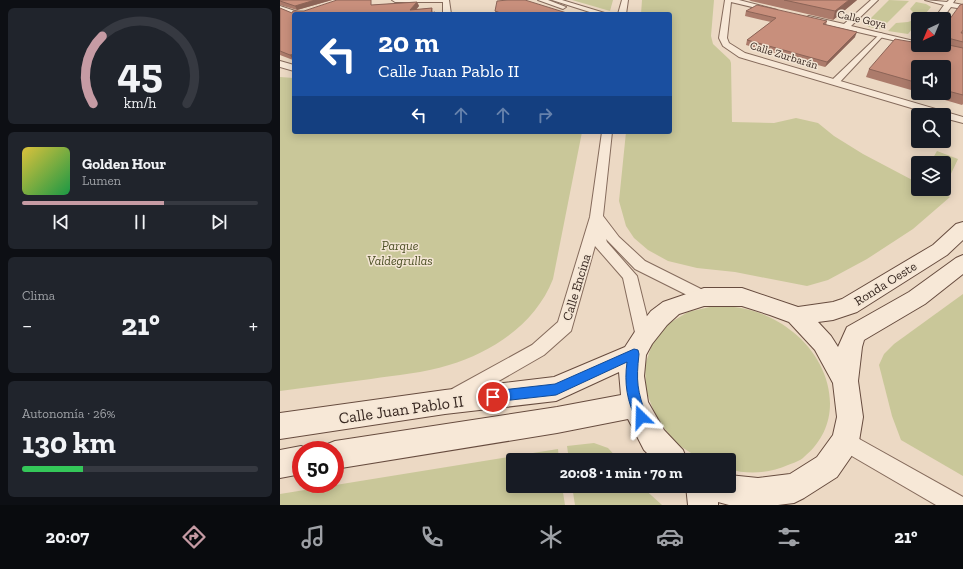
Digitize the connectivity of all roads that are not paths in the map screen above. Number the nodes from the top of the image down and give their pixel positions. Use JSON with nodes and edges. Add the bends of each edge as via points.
{"nodes":[{"id":1,"x":395,"y":0,"type":"edge"},
{"id":2,"x":442,"y":0,"type":"edge"},
{"id":3,"x":446,"y":0,"type":"edge"},
{"id":4,"x":541,"y":0,"type":"edge"},
{"id":5,"x":555,"y":0,"type":"edge"},
{"id":6,"x":625,"y":0,"type":"edge"},
{"id":7,"x":729,"y":0,"type":"edge"},
{"id":8,"x":875,"y":0,"type":"edge"},
{"id":9,"x":928,"y":0,"type":"edge"},
{"id":10,"x":950,"y":2,"type":"edge"},
{"id":11,"x":963,"y":7,"type":"edge"},
{"id":12,"x":280,"y":8,"type":"edge"},
{"id":13,"x":778,"y":11,"type":"edge"},
{"id":14,"x":447,"y":12,"type":"edge"},
{"id":15,"x":582,"y":12,"type":"edge"},
{"id":16,"x":597,"y":12,"type":"edge"},
{"id":17,"x":622,"y":12,"type":"edge"},
{"id":18,"x":943,"y":12,"type":"edge"},
{"id":19,"x":292,"y":15,"type":"edge"},
{"id":20,"x":801,"y":16,"type":"edge"},
{"id":21,"x":845,"y":26,"type":"junction"},
{"id":22,"x":881,"y":35,"type":"junction"},
{"id":23,"x":911,"y":42,"type":"edge"},
{"id":24,"x":280,"y":64,"type":"edge"},
{"id":25,"x":292,"y":67,"type":"edge"},
{"id":26,"x":834,"y":82,"type":"junction"},
{"id":27,"x":963,"y":120,"type":"edge"},
{"id":28,"x":607,"y":134,"type":"edge"},
{"id":29,"x":596,"y":217,"type":"junction"},
{"id":30,"x":963,"y":229,"type":"edge"},
{"id":31,"x":963,"y":263,"type":"edge"},
{"id":32,"x":704,"y":297,"type":"junction"},
{"id":33,"x":797,"y":316,"type":"junction"},
{"id":34,"x":639,"y":345,"type":"junction"},
{"id":35,"x":845,"y":381,"type":"junction"},
{"id":36,"x":445,"y":402,"type":"junction"},
{"id":37,"x":635,"y":405,"type":"junction"},
{"id":38,"x":280,"y":426,"type":"edge"},
{"id":39,"x":845,"y":441,"type":"junction"},
{"id":40,"x":666,"y":453,"type":"edge"},
{"id":41,"x":344,"y":454,"type":"edge"},
{"id":42,"x":292,"y":462,"type":"edge"},
{"id":43,"x":280,"y":464,"type":"edge"},
{"id":44,"x":736,"y":491,"type":"edge"},
{"id":45,"x":702,"y":493,"type":"edge"},
{"id":46,"x":785,"y":496,"type":"edge"},
{"id":47,"x":703,"y":505,"type":"edge"},
{"id":48,"x":956,"y":505,"type":"edge"}],
"edges":[{"from":1,"to":2,"type":"street"},
{"from":3,"to":14,"type":"street"},
{"from":4,"to":15,"type":"street"},
{"from":5,"to":16,"type":"street"},
{"from":6,"to":17,"type":"street"},
{"from":7,"to":13,"type":"street"},
{"from":7,"to":26,"type":"street","name":"Calle Zurbarán","via":[[723,38],[726,44],[742,55]]},
{"from":8,"to":21,"type":"street"},
{"from":9,"to":10,"type":"street"},
{"from":10,"to":11,"type":"street"},
{"from":10,"to":18,"type":"street"},
{"from":12,"to":19,"type":"street"},
{"from":20,"to":21,"type":"street","name":"Calle Goya"},
{"from":21,"to":22,"type":"street","name":"Calle Goya"},
{"from":22,"to":23,"type":"street","name":"Calle Goya"},
{"from":22,"to":26,"type":"street"},
{"from":24,"to":25,"type":"street"},
{"from":26,"to":27,"type":"street","name":"Calle Zurbarán"},
{"from":28,"to":29,"type":"street","name":"Calle Encina"},
{"from":29,"to":32,"type":"street","via":[[614,240],[640,265]]},
{"from":29,"to":34,"type":"street","via":[[600,244],[630,276]]},
{"from":29,"to":36,"type":"street","name":"Calle Encina","via":[[565,326],[538,350]]},
{"from":30,"to":33,"type":"main road","name":"Ronda Oeste","via":[[940,250],[849,306],[832,312]]},
{"from":31,"to":35,"type":"main road","name":"Ronda Oeste","via":[[917,298],[855,334],[850,347]]},
{"from":32,"to":33,"type":"main road","name":"Ronda Oeste","via":[[742,297]]},
{"from":32,"to":34,"type":"main road","name":"Ronda Oeste","via":[[671,308],[659,318]]},
{"from":33,"to":35,"type":"main road","name":"Ronda Oeste","via":[[823,343]]},
{"from":34,"to":36,"type":"main road","name":"Calle Juan Pablo II","via":[[556,389]]},
{"from":34,"to":37,"type":"main road","via":[[631,376]]},
{"from":35,"to":39,"type":"main road","name":"Ronda Oeste","via":[[850,417]]},
{"from":36,"to":38,"type":"main road","name":"Calle Juan Pablo II"},
{"from":37,"to":40,"type":"main road","via":[[654,440]]},
{"from":37,"to":41,"type":"main road"},
{"from":39,"to":46,"type":"main road","name":"Ronda Oeste","via":[[827,467]]},
{"from":39,"to":48,"type":"street"},
{"from":42,"to":43,"type":"main road"},
{"from":44,"to":46,"type":"main road","name":"Ronda Oeste"},
{"from":45,"to":47,"type":"main road"}]}
